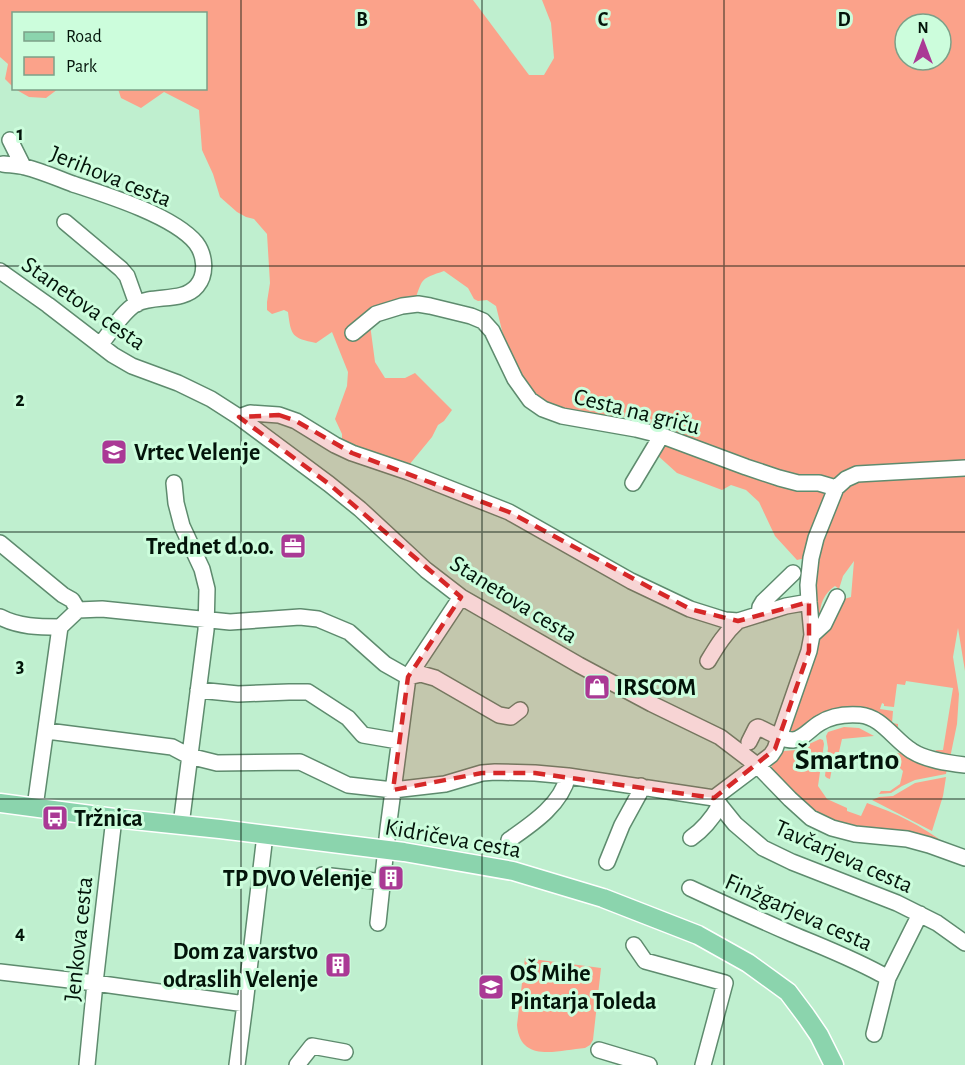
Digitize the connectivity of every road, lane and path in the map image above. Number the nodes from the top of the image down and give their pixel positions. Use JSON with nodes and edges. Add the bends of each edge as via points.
{"nodes":[{"id":1,"x":10,"y":140,"type":"dead end"},
{"id":2,"x":3,"y":164,"type":"dead end"},
{"id":3,"x":23,"y":166,"type":"junction"},
{"id":4,"x":65,"y":222,"type":"dead end"},
{"id":5,"x":0,"y":271,"type":"edge"},
{"id":6,"x":136,"y":304,"type":"junction"},
{"id":7,"x":353,"y":333,"type":"dead end"},
{"id":8,"x":100,"y":345,"type":"junction"},
{"id":9,"x":239,"y":417,"type":"junction"},
{"id":10,"x":660,"y":435,"type":"junction"},
{"id":11,"x":965,"y":468,"type":"edge"},
{"id":12,"x":174,"y":483,"type":"dead end"},
{"id":13,"x":633,"y":483,"type":"dead end"},
{"id":14,"x":836,"y":488,"type":"junction"},
{"id":15,"x":0,"y":543,"type":"edge"},
{"id":16,"x":793,"y":573,"type":"dead end"},
{"id":17,"x":461,"y":597,"type":"junction"},
{"id":18,"x":837,"y":597,"type":"dead end"},
{"id":19,"x":808,"y":603,"type":"junction"},
{"id":20,"x":78,"y":610,"type":"junction"},
{"id":21,"x":759,"y":614,"type":"junction"},
{"id":22,"x":0,"y":617,"type":"edge"},
{"id":23,"x":207,"y":620,"type":"junction"},
{"id":24,"x":738,"y":621,"type":"junction"},
{"id":25,"x":60,"y":627,"type":"junction"},
{"id":26,"x":812,"y":635,"type":"junction"},
{"id":27,"x":708,"y":661,"type":"dead end"},
{"id":28,"x":408,"y":676,"type":"junction"},
{"id":29,"x":198,"y":690,"type":"junction"},
{"id":30,"x":520,"y":710,"type":"dead end"},
{"id":31,"x":46,"y":731,"type":"junction"},
{"id":32,"x":780,"y":737,"type":"junction"},
{"id":33,"x":398,"y":741,"type":"junction"},
{"id":34,"x":749,"y":742,"type":"dead end"},
{"id":35,"x":189,"y":756,"type":"junction"},
{"id":36,"x":965,"y":765,"type":"edge"},
{"id":37,"x":758,"y":766,"type":"junction"},
{"id":38,"x":568,"y":776,"type":"junction"},
{"id":39,"x":641,"y":786,"type":"junction"},
{"id":40,"x":393,"y":790,"type":"junction"},
{"id":41,"x":717,"y":801,"type":"junction"},
{"id":42,"x":0,"y":803,"type":"edge"},
{"id":43,"x":35,"y":807,"type":"junction"},
{"id":44,"x":114,"y":818,"type":"junction"},
{"id":45,"x":181,"y":825,"type":"junction"},
{"id":46,"x":264,"y":835,"type":"junction"},
{"id":47,"x":692,"y":838,"type":"dead end"},
{"id":48,"x":509,"y":840,"type":"dead end"},
{"id":49,"x":386,"y":850,"type":"junction"},
{"id":50,"x":965,"y":858,"type":"edge"},
{"id":51,"x":607,"y":862,"type":"dead end"},
{"id":52,"x":322,"y":874,"type":"dead end"},
{"id":53,"x":383,"y":882,"type":"junction"},
{"id":54,"x":690,"y":888,"type":"dead end"},
{"id":55,"x":920,"y":914,"type":"junction"},
{"id":56,"x":378,"y":923,"type":"dead end"},
{"id":57,"x":965,"y":943,"type":"edge"},
{"id":58,"x":634,"y":945,"type":"dead end"},
{"id":59,"x":0,"y":972,"type":"edge"},
{"id":60,"x":888,"y":978,"type":"junction"},
{"id":61,"x":95,"y":983,"type":"junction"},
{"id":62,"x":245,"y":1004,"type":"junction"},
{"id":63,"x":874,"y":1034,"type":"dead end"},
{"id":64,"x":599,"y":1050,"type":"dead end"},
{"id":65,"x":345,"y":1052,"type":"dead end"},
{"id":66,"x":87,"y":1065,"type":"edge"},
{"id":67,"x":237,"y":1065,"type":"edge"},
{"id":68,"x":297,"y":1065,"type":"edge"},
{"id":69,"x":649,"y":1065,"type":"edge"},
{"id":70,"x":703,"y":1065,"type":"edge"},
{"id":71,"x":834,"y":1065,"type":"edge"}],
"edges":[{"from":1,"to":3,"type":"street"},
{"from":2,"to":3,"type":"street","name":"Jerihova cesta"},
{"from":3,"to":6,"type":"street","name":"Jerihova cesta","via":[[148,212],[195,242],[204,263],[197,286],[179,296]]},
{"from":4,"to":6,"type":"street","via":[[121,269]]},
{"from":5,"to":8,"type":"street","name":"Stanetova cesta"},
{"from":6,"to":8,"type":"street"},
{"from":7,"to":10,"type":"street","name":"Cesta na griču","via":[[376,314],[402,306],[418,304],[471,316],[492,331],[515,380],[530,400],[543,409]]},
{"from":8,"to":9,"type":"street","name":"Stanetova cesta","via":[[132,366],[186,387]]},
{"from":9,"to":17,"type":"street","name":"Stanetova cesta","via":[[345,496]]},
{"from":9,"to":24,"type":"street","via":[[250,413],[279,415],[296,421],[352,453],[509,512],[631,581],[690,609]]},
{"from":10,"to":13,"type":"street"},
{"from":10,"to":14,"type":"street","name":"Cesta na griču","via":[[779,478]]},
{"from":11,"to":14,"type":"street","via":[[857,474]]},
{"from":12,"to":23,"type":"street","via":[[182,526],[207,589]]},
{"from":14,"to":19,"type":"street","via":[[811,558]]},
{"from":15,"to":20,"type":"street","via":[[72,600]]},
{"from":16,"to":21,"type":"street","via":[[764,602]]},
{"from":17,"to":28,"type":"street"},
{"from":17,"to":37,"type":"street","name":"Stanetova cesta","via":[[579,665],[720,737]]},
{"from":18,"to":26,"type":"street","via":[[824,624]]},
{"from":19,"to":21,"type":"street"},
{"from":19,"to":26,"type":"street"},
{"from":20,"to":23,"type":"street"},
{"from":20,"to":25,"type":"street"},
{"from":21,"to":24,"type":"street"},
{"from":22,"to":25,"type":"street","via":[[32,627]]},
{"from":23,"to":28,"type":"street","via":[[318,619],[349,632],[385,664]]},
{"from":23,"to":29,"type":"street"},
{"from":24,"to":27,"type":"street","via":[[721,638]]},
{"from":25,"to":31,"type":"street"},
{"from":26,"to":32,"type":"street"},
{"from":28,"to":30,"type":"street","via":[[422,674],[435,678],[499,715],[511,717]]},
{"from":28,"to":33,"type":"street"},
{"from":29,"to":33,"type":"street","via":[[238,694],[308,692],[348,718],[363,735]]},
{"from":29,"to":35,"type":"street"},
{"from":31,"to":35,"type":"street","via":[[172,747]]},
{"from":31,"to":43,"type":"street"},
{"from":32,"to":34,"type":"street","via":[[758,727]]},
{"from":32,"to":36,"type":"street","via":[[794,740],[838,715],[862,715],[879,722],[912,751]]},
{"from":32,"to":37,"type":"street","via":[[775,750]]},
{"from":33,"to":40,"type":"street"},
{"from":35,"to":40,"type":"street","via":[[217,763],[300,762],[348,785]]},
{"from":35,"to":45,"type":"street"},
{"from":37,"to":41,"type":"street"},
{"from":37,"to":50,"type":"street","name":"Stanetova cesta","via":[[811,818],[832,828],[907,839]]},
{"from":38,"to":39,"type":"street"},
{"from":38,"to":40,"type":"street","via":[[482,773],[445,784]]},
{"from":38,"to":48,"type":"street","via":[[555,802]]},
{"from":39,"to":41,"type":"street"},
{"from":39,"to":51,"type":"street"},
{"from":40,"to":49,"type":"street"},
{"from":41,"to":47,"type":"street","via":[[714,816]]},
{"from":41,"to":55,"type":"street","name":"Tavčarjeva cesta","via":[[735,824],[763,848]]},
{"from":42,"to":43,"type":"main road","name":"Kidričeva cesta"},
{"from":43,"to":44,"type":"main road","name":"Kidričeva cesta"},
{"from":44,"to":45,"type":"main road","name":"Kidričeva cesta"},
{"from":44,"to":61,"type":"street","name":"Jenkova cesta"},
{"from":45,"to":46,"type":"main road","name":"Kidričeva cesta"},
{"from":46,"to":49,"type":"main road","name":"Kidričeva cesta"},
{"from":46,"to":62,"type":"street"},
{"from":49,"to":53,"type":"street"},
{"from":49,"to":71,"type":"main road","name":"Kidričeva cesta","via":[[513,871],[603,898],[698,935],[748,963],[788,993],[819,1035]]},
{"from":52,"to":53,"type":"street"},
{"from":53,"to":56,"type":"street"},
{"from":54,"to":60,"type":"street","name":"Finžgarjeva cesta"},
{"from":55,"to":57,"type":"street","name":"Tavčarjeva cesta"},
{"from":55,"to":60,"type":"street"},
{"from":58,"to":70,"type":"street","via":[[645,962],[725,983]]},
{"from":59,"to":61,"type":"street"},
{"from":60,"to":63,"type":"street"},
{"from":61,"to":62,"type":"street"},
{"from":61,"to":66,"type":"street","name":"Jenkova cesta"},
{"from":62,"to":67,"type":"street"},
{"from":64,"to":69,"type":"street"},
{"from":65,"to":68,"type":"street","via":[[312,1046]]}]}
